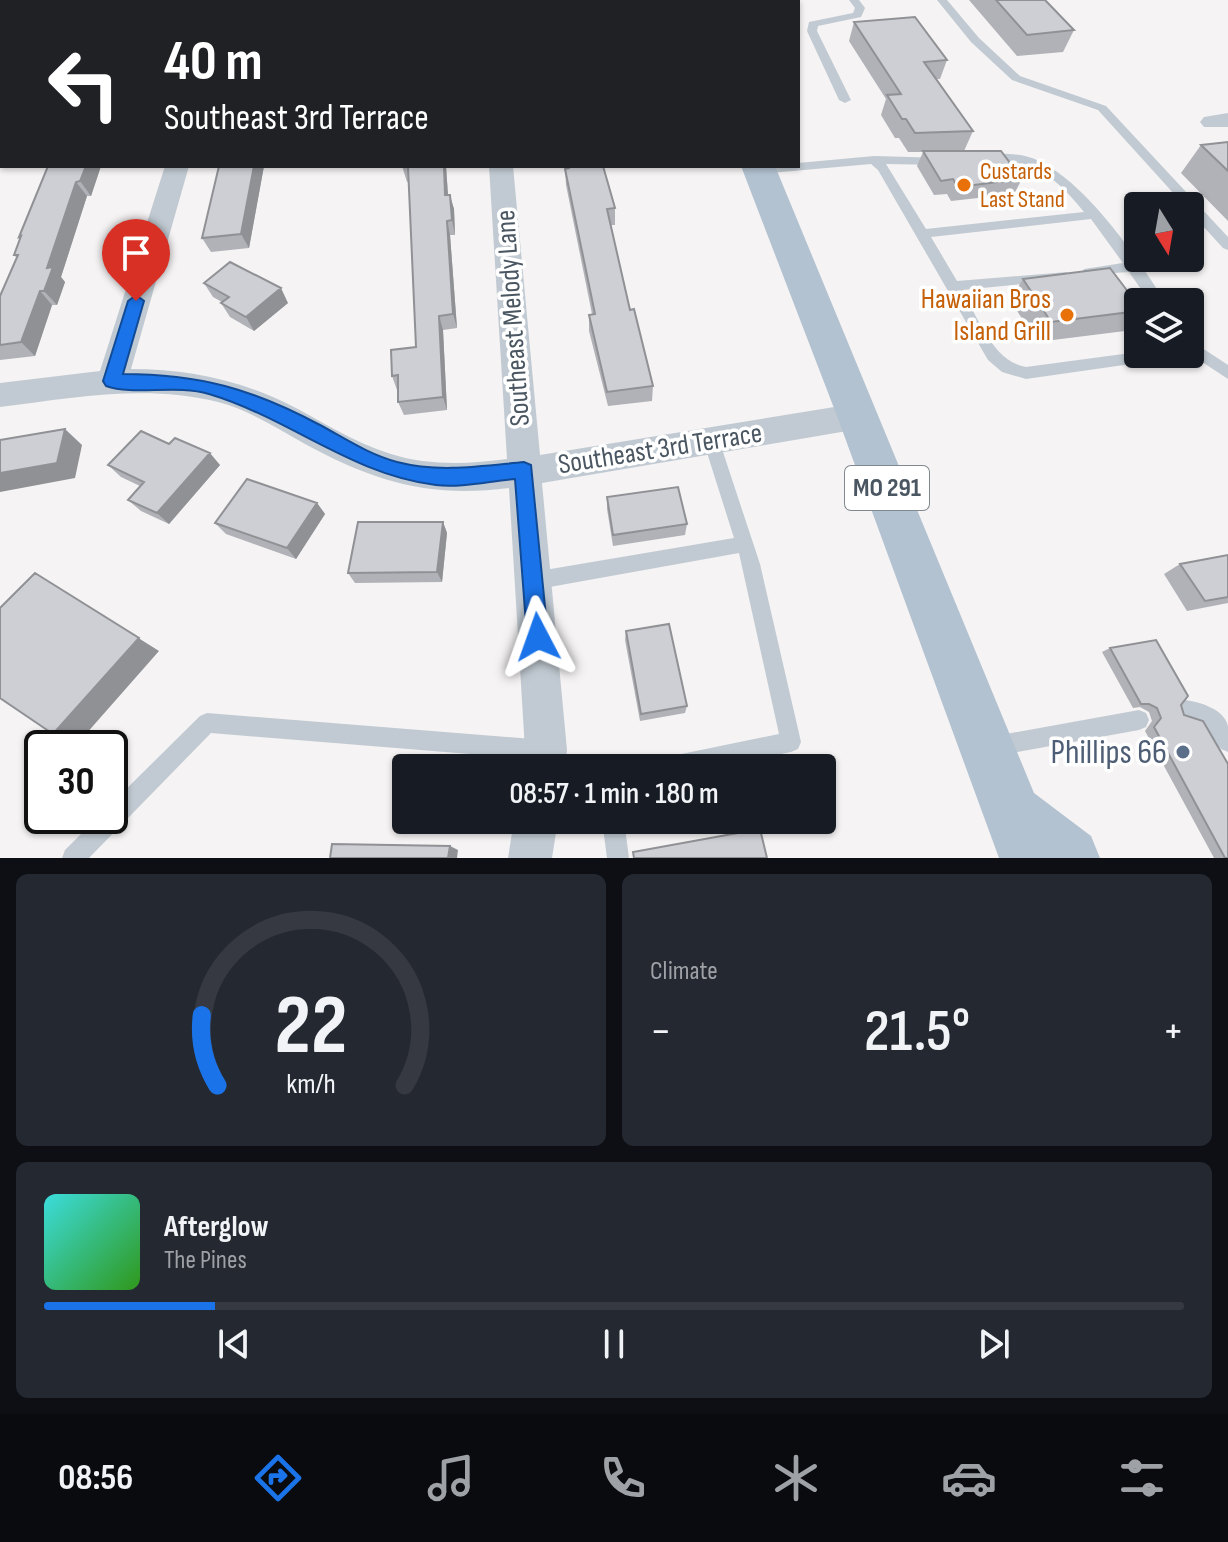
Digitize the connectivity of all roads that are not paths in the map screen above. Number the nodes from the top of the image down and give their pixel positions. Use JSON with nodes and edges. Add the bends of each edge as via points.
{"nodes":[{"id":1,"x":854,"y":0,"type":"edge"},
{"id":2,"x":942,"y":0,"type":"edge"},
{"id":3,"x":845,"y":100,"type":"dead end"},
{"id":4,"x":874,"y":160,"type":"junction"},
{"id":5,"x":800,"y":165,"type":"edge"},
{"id":6,"x":176,"y":168,"type":"edge"},
{"id":7,"x":501,"y":168,"type":"edge"},
{"id":8,"x":759,"y":168,"type":"edge"},
{"id":9,"x":1092,"y":215,"type":"junction"},
{"id":10,"x":922,"y":234,"type":"junction"},
{"id":11,"x":1228,"y":245,"type":"edge"},
{"id":12,"x":1124,"y":257,"type":"edge"},
{"id":13,"x":1124,"y":268,"type":"edge"},
{"id":14,"x":953,"y":286,"type":"junction"},
{"id":15,"x":1204,"y":357,"type":"edge"},
{"id":16,"x":1124,"y":360,"type":"edge"},
{"id":17,"x":1228,"y":373,"type":"edge"},
{"id":18,"x":112,"y":381,"type":"junction"},
{"id":19,"x":0,"y":395,"type":"edge"},
{"id":20,"x":859,"y":416,"type":"junction"},
{"id":21,"x":711,"y":440,"type":"junction"},
{"id":22,"x":524,"y":470,"type":"junction"},
{"id":23,"x":744,"y":544,"type":"junction"},
{"id":24,"x":533,"y":581,"type":"junction"},
{"id":25,"x":1185,"y":710,"type":"edge"},
{"id":26,"x":1139,"y":720,"type":"dead end"},
{"id":27,"x":1228,"y":742,"type":"edge"},
{"id":28,"x":986,"y":747,"type":"junction"},
{"id":29,"x":498,"y":754,"type":"edge"},
{"id":30,"x":545,"y":754,"type":"edge"},
{"id":31,"x":731,"y":754,"type":"edge"},
{"id":32,"x":534,"y":834,"type":"edge"},
{"id":33,"x":615,"y":834,"type":"edge"},
{"id":34,"x":1021,"y":835,"type":"edge"},
{"id":35,"x":73,"y":858,"type":"edge"},
{"id":36,"x":530,"y":858,"type":"edge"},
{"id":37,"x":618,"y":858,"type":"edge"},
{"id":38,"x":1069,"y":858,"type":"edge"}],
"edges":[{"from":1,"to":3,"type":"lane","via":[[860,8],[857,15],[813,24],[812,31]]},
{"from":2,"to":11,"type":"lane","via":[[1016,78],[1102,108]]},
{"from":4,"to":5,"type":"lane"},
{"from":4,"to":9,"type":"lane","via":[[1031,161],[1058,177]]},
{"from":4,"to":10,"type":"lane"},
{"from":6,"to":18,"type":"street"},
{"from":7,"to":22,"type":"street","name":"Southeast Melody Lane"},
{"from":8,"to":20,"type":"main road","number":"MO 291"},
{"from":9,"to":10,"type":"lane"},
{"from":9,"to":12,"type":"lane"},
{"from":10,"to":14,"type":"lane"},
{"from":13,"to":14,"type":"lane"},
{"from":14,"to":16,"type":"lane","via":[[993,356],[1013,371]]},
{"from":15,"to":17,"type":"lane"},
{"from":18,"to":19,"type":"street","name":"Southeast 3rd Terrace"},
{"from":18,"to":22,"type":"street","name":"Southeast 3rd Terrace","via":[[206,386],[249,400],[346,451],[397,470],[440,477]]},
{"from":20,"to":21,"type":"street","name":"Southeast 3rd Terrace"},
{"from":20,"to":28,"type":"main road","number":"MO 291"},
{"from":21,"to":22,"type":"street","name":"Southeast 3rd Terrace"},
{"from":21,"to":23,"type":"lane"},
{"from":22,"to":24,"type":"street","name":"Southeast Melody Lane"},
{"from":23,"to":24,"type":"lane"},
{"from":23,"to":31,"type":"lane","via":[[791,742]]},
{"from":24,"to":30,"type":"street","name":"Southeast Melody Lane"},
{"from":25,"to":27,"type":"lane","via":[[1213,719]]},
{"from":26,"to":28,"type":"lane"},
{"from":28,"to":34,"type":"main road","number":"MO 291"},
{"from":29,"to":35,"type":"lane","via":[[207,723]]},
{"from":32,"to":36,"type":"street"},
{"from":33,"to":37,"type":"lane"},
{"from":34,"to":38,"type":"main road"}]}
